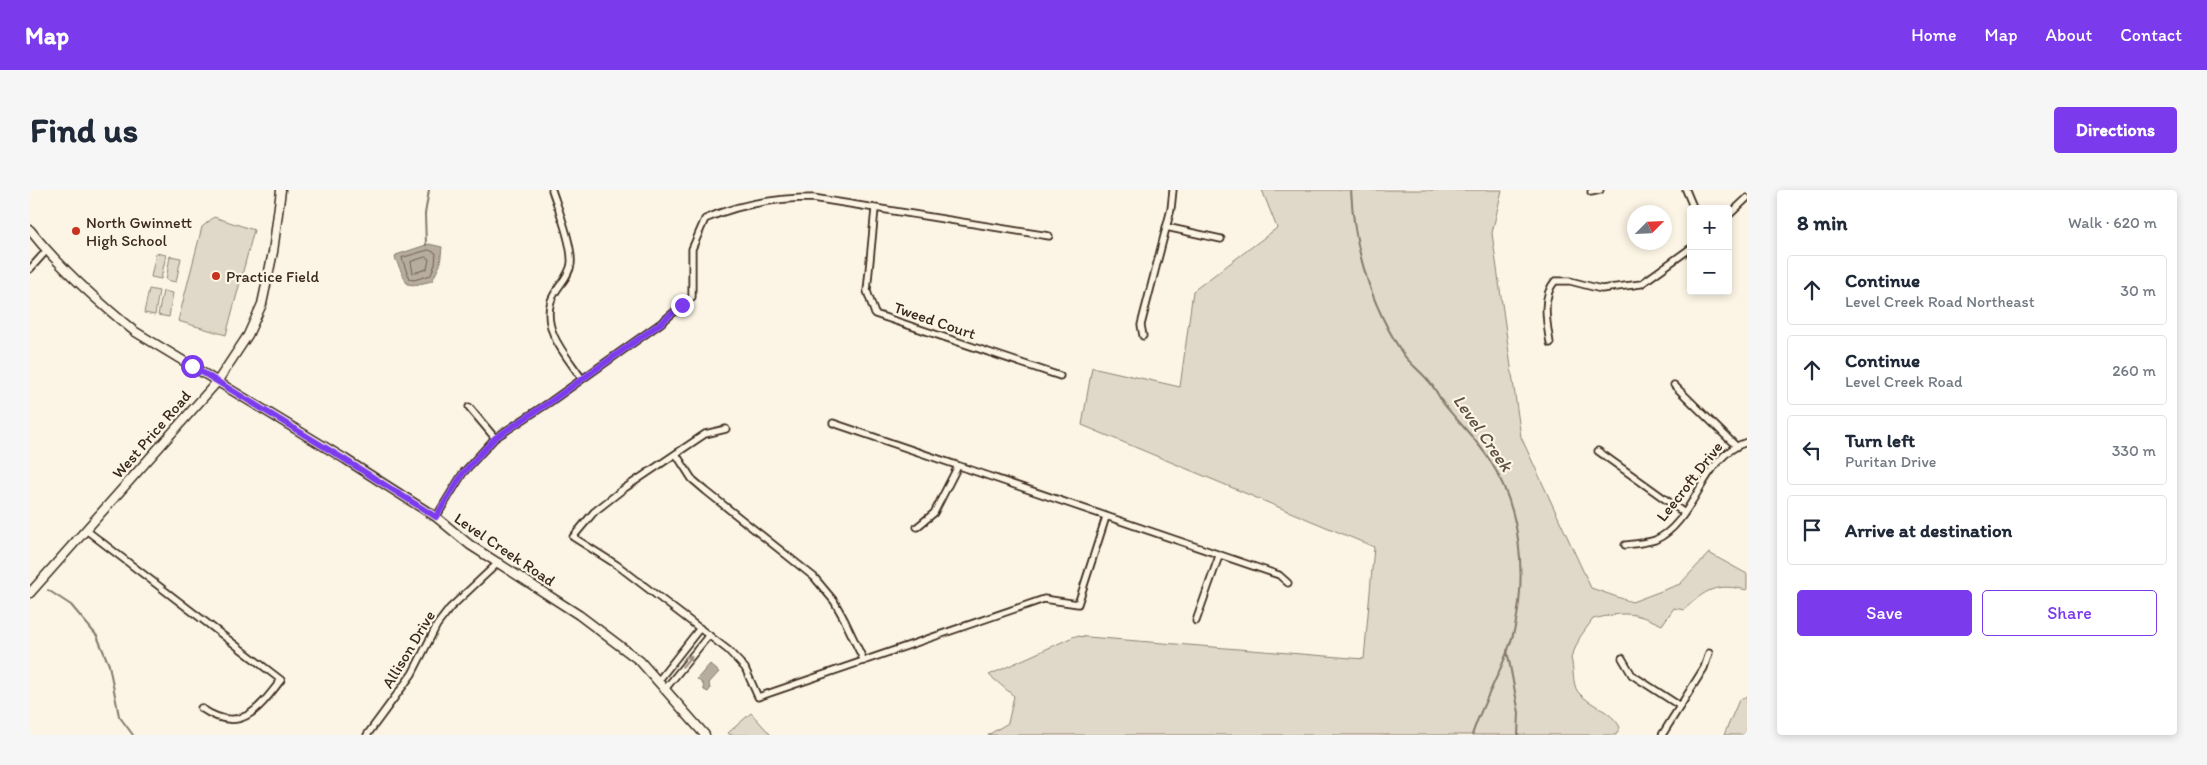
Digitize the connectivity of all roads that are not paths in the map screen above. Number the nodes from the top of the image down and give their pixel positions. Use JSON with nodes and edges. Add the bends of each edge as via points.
{"nodes":[{"id":1,"x":281,"y":190,"type":"edge"},
{"id":2,"x":552,"y":190,"type":"edge"},
{"id":3,"x":1173,"y":190,"type":"edge"},
{"id":4,"x":1600,"y":190,"type":"edge"},
{"id":5,"x":1686,"y":190,"type":"edge"},
{"id":6,"x":1591,"y":192,"type":"dead end"},
{"id":7,"x":1747,"y":198,"type":"edge"},
{"id":8,"x":1692,"y":205,"type":"edge"},
{"id":9,"x":874,"y":209,"type":"junction"},
{"id":10,"x":1732,"y":212,"type":"edge"},
{"id":11,"x":1166,"y":227,"type":"junction"},
{"id":12,"x":30,"y":230,"type":"edge"},
{"id":13,"x":1049,"y":236,"type":"dead end"},
{"id":14,"x":1221,"y":239,"type":"dead end"},
{"id":15,"x":47,"y":250,"type":"junction"},
{"id":16,"x":1688,"y":250,"type":"edge"},
{"id":17,"x":30,"y":269,"type":"edge"},
{"id":18,"x":1144,"y":336,"type":"dead end"},
{"id":19,"x":1550,"y":343,"type":"dead end"},
{"id":20,"x":1060,"y":376,"type":"dead end"},
{"id":21,"x":582,"y":379,"type":"junction"},
{"id":22,"x":217,"y":382,"type":"junction"},
{"id":23,"x":1674,"y":385,"type":"dead end"},
{"id":24,"x":469,"y":407,"type":"dead end"},
{"id":25,"x":833,"y":423,"type":"dead end"},
{"id":26,"x":726,"y":428,"type":"dead end"},
{"id":27,"x":495,"y":438,"type":"junction"},
{"id":28,"x":1747,"y":442,"type":"edge"},
{"id":29,"x":1735,"y":446,"type":"junction"},
{"id":30,"x":1598,"y":451,"type":"dead end"},
{"id":31,"x":676,"y":454,"type":"junction"},
{"id":32,"x":958,"y":466,"type":"junction"},
{"id":33,"x":1683,"y":512,"type":"junction"},
{"id":34,"x":436,"y":517,"type":"junction"},
{"id":35,"x":1106,"y":517,"type":"junction"},
{"id":36,"x":917,"y":527,"type":"dead end"},
{"id":37,"x":86,"y":530,"type":"junction"},
{"id":38,"x":1625,"y":545,"type":"dead end"},
{"id":39,"x":1219,"y":556,"type":"junction"},
{"id":40,"x":499,"y":562,"type":"junction"},
{"id":41,"x":1288,"y":583,"type":"dead end"},
{"id":42,"x":30,"y":593,"type":"edge"},
{"id":43,"x":1196,"y":621,"type":"dead end"},
{"id":44,"x":700,"y":628,"type":"junction"},
{"id":45,"x":709,"y":635,"type":"junction"},
{"id":46,"x":1709,"y":653,"type":"dead end"},
{"id":47,"x":1622,"y":658,"type":"dead end"},
{"id":48,"x":864,"y":661,"type":"junction"},
{"id":49,"x":659,"y":680,"type":"junction"},
{"id":50,"x":666,"y":688,"type":"junction"},
{"id":51,"x":1680,"y":706,"type":"junction"},
{"id":52,"x":201,"y":708,"type":"dead end"},
{"id":53,"x":367,"y":735,"type":"edge"},
{"id":54,"x":706,"y":735,"type":"edge"},
{"id":55,"x":1662,"y":735,"type":"edge"}],
"edges":[{"from":1,"to":22,"type":"street","name":"West Price Road","via":[[262,304],[248,335]]},
{"from":2,"to":21,"type":"street","via":[[571,262],[568,274],[551,301],[549,326]]},
{"from":3,"to":11,"type":"street"},
{"from":4,"to":6,"type":"street"},
{"from":5,"to":8,"type":"street"},
{"from":7,"to":10,"type":"street"},
{"from":9,"to":13,"type":"street"},
{"from":9,"to":20,"type":"street","name":"Tweed Court","via":[[866,291],[874,314]]},
{"from":9,"to":21,"type":"street","via":[[813,198],[787,198],[727,210],[705,219],[692,248],[692,297]]},
{"from":11,"to":14,"type":"street"},
{"from":11,"to":18,"type":"street","via":[[1141,325]]},
{"from":12,"to":15,"type":"street","name":"Level Creek Road"},
{"from":15,"to":17,"type":"street"},
{"from":15,"to":22,"type":"street","name":"Level Creek Road","via":[[104,307],[134,331]]},
{"from":16,"to":19,"type":"street","via":[[1641,284],[1601,289],[1570,281],[1554,281],[1547,297]]},
{"from":21,"to":27,"type":"street"},
{"from":22,"to":34,"type":"street","name":"Level Creek Road"},
{"from":22,"to":37,"type":"street","name":"West Price Road"},
{"from":23,"to":29,"type":"street"},
{"from":24,"to":27,"type":"street"},
{"from":25,"to":32,"type":"street"},
{"from":26,"to":31,"type":"street","via":[[705,434]]},
{"from":27,"to":34,"type":"street","via":[[463,473]]},
{"from":28,"to":29,"type":"street","name":"Leecroft Drive"},
{"from":29,"to":33,"type":"street","name":"Leecroft Drive","via":[[1723,456]]},
{"from":30,"to":33,"type":"street"},
{"from":31,"to":44,"type":"street","via":[[594,512],[573,538],[617,565]]},
{"from":31,"to":48,"type":"street","via":[[692,479],[706,492],[814,577],[841,613]]},
{"from":32,"to":35,"type":"street"},
{"from":32,"to":36,"type":"street","via":[[934,513]]},
{"from":33,"to":38,"type":"street","name":"Leecroft Drive","via":[[1672,529],[1654,540]]},
{"from":34,"to":40,"type":"street","name":"Level Creek Road","via":[[470,545]]},
{"from":35,"to":39,"type":"street"},
{"from":35,"to":48,"type":"street","via":[[1078,604],[1044,599]]},
{"from":37,"to":42,"type":"street","name":"West Price Road"},
{"from":37,"to":52,"type":"street","via":[[281,680],[257,715],[249,721],[224,725]]},
{"from":39,"to":41,"type":"street","via":[[1279,576]]},
{"from":39,"to":43,"type":"street"},
{"from":40,"to":49,"type":"street","name":"Level Creek Road","via":[[620,644]]},
{"from":40,"to":53,"type":"street","name":"Allison Drive","via":[[450,608],[437,625],[412,674]]},
{"from":44,"to":45,"type":"street"},
{"from":44,"to":49,"type":"street"},
{"from":45,"to":48,"type":"street","via":[[745,668],[758,697]]},
{"from":50,"to":45,"type":"street","one_way":true},
{"from":46,"to":51,"type":"street","via":[[1704,668]]},
{"from":47,"to":51,"type":"street","via":[[1632,675]]},
{"from":49,"to":50,"type":"street","name":"Level Creek Road"},
{"from":50,"to":54,"type":"street","name":"Level Creek Road"},
{"from":51,"to":55,"type":"street"}]}
